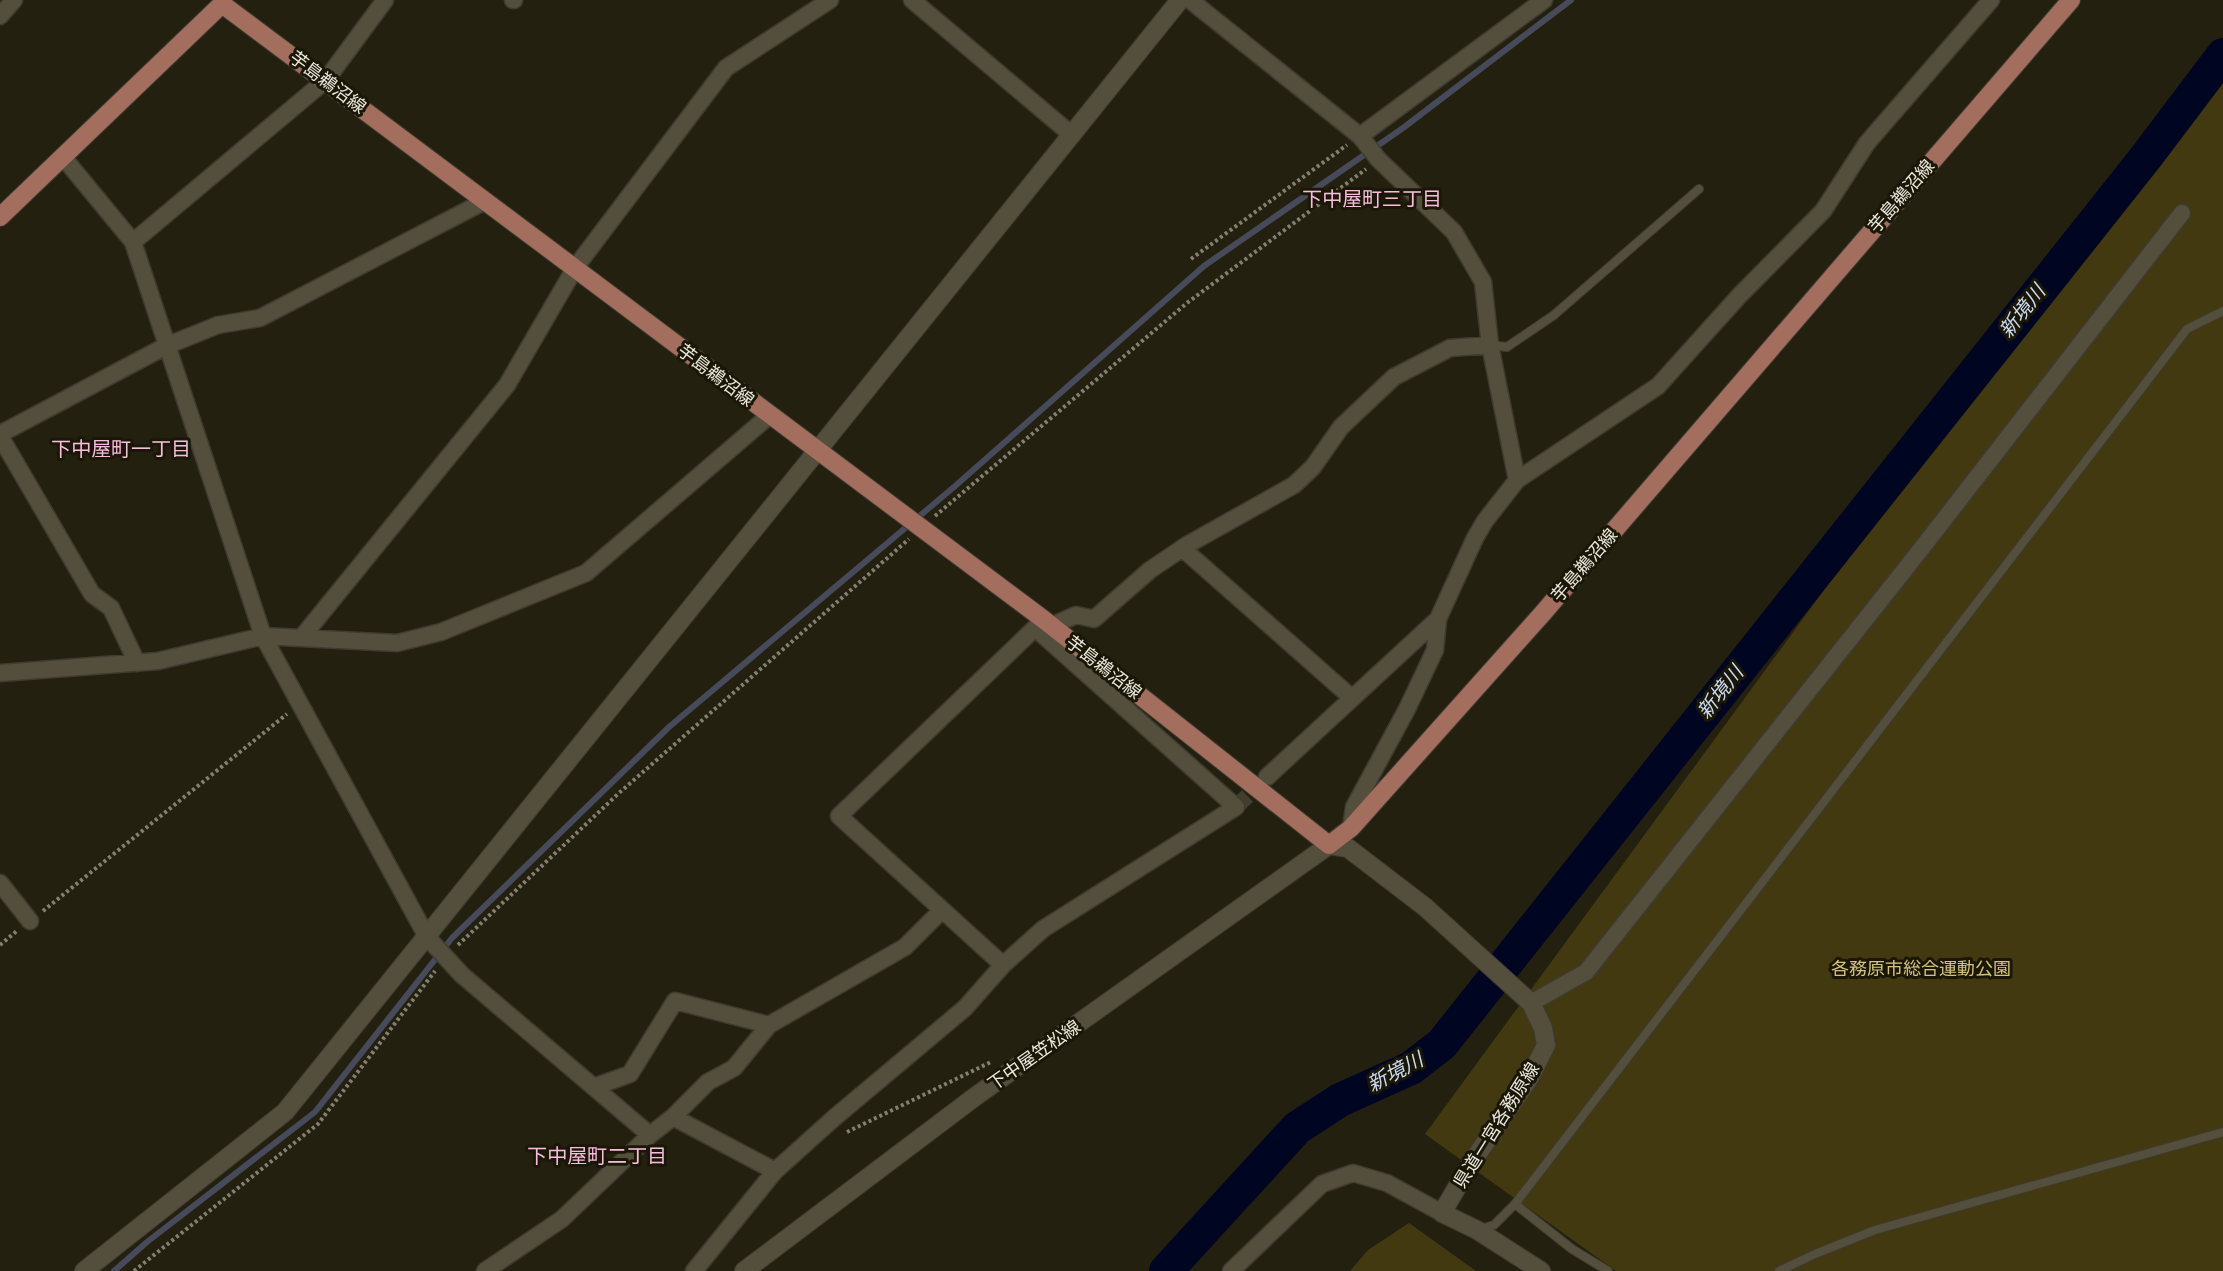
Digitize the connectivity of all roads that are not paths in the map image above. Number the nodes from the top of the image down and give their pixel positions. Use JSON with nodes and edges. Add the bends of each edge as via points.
{"nodes":[{"id":1,"x":14,"y":0,"type":"edge"},
{"id":2,"x":385,"y":0,"type":"edge"},
{"id":3,"x":830,"y":0,"type":"edge"},
{"id":4,"x":912,"y":0,"type":"edge"},
{"id":5,"x":1180,"y":0,"type":"edge"},
{"id":6,"x":1190,"y":0,"type":"edge"},
{"id":7,"x":1544,"y":0,"type":"edge"},
{"id":8,"x":1991,"y":0,"type":"edge"},
{"id":9,"x":2071,"y":0,"type":"edge"},
{"id":10,"x":222,"y":1,"type":"edge"},
{"id":11,"x":0,"y":16,"type":"edge"},
{"id":12,"x":326,"y":80,"type":"junction"},
{"id":13,"x":1072,"y":135,"type":"junction"},
{"id":14,"x":1369,"y":148,"type":"junction"},
{"id":15,"x":63,"y":158,"type":"junction"},
{"id":16,"x":1700,"y":189,"type":"dead end"},
{"id":17,"x":485,"y":201,"type":"junction"},
{"id":18,"x":2182,"y":213,"type":"dead end"},
{"id":19,"x":0,"y":217,"type":"edge"},
{"id":20,"x":133,"y":243,"type":"junction"},
{"id":21,"x":575,"y":268,"type":"junction"},
{"id":22,"x":2223,"y":311,"type":"edge"},
{"id":23,"x":1490,"y":345,"type":"junction"},
{"id":24,"x":166,"y":346,"type":"junction"},
{"id":25,"x":770,"y":415,"type":"junction"},
{"id":26,"x":0,"y":435,"type":"edge"},
{"id":27,"x":818,"y":451,"type":"junction"},
{"id":28,"x":1517,"y":480,"type":"junction"},
{"id":29,"x":1182,"y":548,"type":"junction"},
{"id":30,"x":1438,"y":619,"type":"junction"},
{"id":31,"x":1043,"y":624,"type":"junction"},
{"id":32,"x":263,"y":636,"type":"junction"},
{"id":33,"x":302,"y":637,"type":"junction"},
{"id":34,"x":137,"y":663,"type":"junction"},
{"id":35,"x":0,"y":673,"type":"edge"},
{"id":36,"x":1352,"y":698,"type":"junction"},
{"id":37,"x":1267,"y":777,"type":"tunnel mouth"},
{"id":38,"x":1351,"y":828,"type":"junction"},
{"id":39,"x":1329,"y":845,"type":"junction"},
{"id":40,"x":0,"y":883,"type":"edge"},
{"id":41,"x":942,"y":910,"type":"junction"},
{"id":42,"x":30,"y":921,"type":"road end"},
{"id":43,"x":427,"y":936,"type":"junction"},
{"id":44,"x":1003,"y":965,"type":"junction"},
{"id":45,"x":1531,"y":1003,"type":"junction"},
{"id":46,"x":769,"y":1025,"type":"junction"},
{"id":47,"x":594,"y":1087,"type":"junction"},
{"id":48,"x":673,"y":1117,"type":"junction"},
{"id":49,"x":2223,"y":1132,"type":"edge"},
{"id":50,"x":650,"y":1136,"type":"junction"},
{"id":51,"x":775,"y":1171,"type":"junction"},
{"id":52,"x":1515,"y":1204,"type":"junction"},
{"id":53,"x":1442,"y":1213,"type":"junction"},
{"id":54,"x":1477,"y":1230,"type":"junction"},
{"id":55,"x":84,"y":1271,"type":"edge"},
{"id":56,"x":486,"y":1271,"type":"edge"},
{"id":57,"x":694,"y":1271,"type":"edge"},
{"id":58,"x":744,"y":1271,"type":"edge"},
{"id":59,"x":1232,"y":1271,"type":"edge"},
{"id":60,"x":1541,"y":1271,"type":"edge"},
{"id":61,"x":1608,"y":1271,"type":"edge"},
{"id":62,"x":1779,"y":1271,"type":"edge"}],
"edges":[{"from":1,"to":11,"type":"street"},
{"from":2,"to":12,"type":"street"},
{"from":3,"to":21,"type":"street","via":[[726,68]]},
{"from":4,"to":13,"type":"street"},
{"from":5,"to":13,"type":"street"},
{"from":6,"to":14,"type":"street"},
{"from":7,"to":14,"type":"street"},
{"from":8,"to":28,"type":"street","via":[[1867,143],[1823,211],[1739,296],[1659,386]]},
{"from":9,"to":38,"type":"main road","name":"芋島鵜沼線","via":[[1558,595]]},
{"from":10,"to":12,"type":"main road","name":"芋島鵜沼線"},
{"from":10,"to":15,"type":"main road","name":"芋島鵜沼線"},
{"from":12,"to":17,"type":"main road","name":"芋島鵜沼線"},
{"from":12,"to":20,"type":"street"},
{"from":13,"to":27,"type":"street"},
{"from":14,"to":23,"type":"street","via":[[1454,232],[1483,282]]},
{"from":15,"to":19,"type":"main road","name":"芋島鵜沼線"},
{"from":15,"to":20,"type":"street"},
{"from":16,"to":23,"type":"lane","via":[[1554,315],[1507,347]]},
{"from":17,"to":21,"type":"main road","name":"芋島鵜沼線"},
{"from":17,"to":24,"type":"street","via":[[260,318],[218,325]]},
{"from":18,"to":45,"type":"street","via":[[1586,972]]},
{"from":20,"to":24,"type":"street"},
{"from":21,"to":25,"type":"main road","name":"芋島鵜沼線"},
{"from":21,"to":33,"type":"street","via":[[507,384]]},
{"from":22,"to":52,"type":"lane","via":[[2187,329]]},
{"from":23,"to":28,"type":"street"},
{"from":23,"to":29,"type":"street","via":[[1450,348],[1394,377],[1341,427],[1313,467],[1294,485]]},
{"from":24,"to":26,"type":"street"},
{"from":24,"to":32,"type":"street"},
{"from":25,"to":27,"type":"main road","name":"芋島鵜沼線"},
{"from":25,"to":33,"type":"street","via":[[586,573],[441,632],[397,643]]},
{"from":26,"to":34,"type":"street","via":[[92,594],[111,608]]},
{"from":27,"to":31,"type":"main road","name":"芋島鵜沼線"},
{"from":27,"to":43,"type":"street"},
{"from":28,"to":30,"type":"street","via":[[1475,538]]},
{"from":29,"to":31,"type":"street","via":[[1094,619],[1076,615]]},
{"from":29,"to":36,"type":"street"},
{"from":30,"to":36,"type":"street"},
{"from":30,"to":38,"type":"street","via":[[1435,650],[1354,807]]},
{"from":31,"to":39,"type":"main road","name":"芋島鵜沼線"},
{"from":31,"to":41,"type":"street","via":[[839,816]]},
{"from":31,"to":44,"type":"street","via":[[1236,807],[1043,929]]},
{"from":32,"to":33,"type":"street"},
{"from":32,"to":34,"type":"street"},
{"from":32,"to":43,"type":"street"},
{"from":34,"to":35,"type":"street"},
{"from":36,"to":37,"type":"street"},
{"from":38,"to":39,"type":"main road","name":"芋島鵜沼線"},
{"from":39,"to":45,"type":"street","name":"県道一宮各務原線","via":[[1348,848],[1425,907]]},
{"from":39,"to":58,"type":"street","name":"下中屋笠松線","via":[[1021,1064]]},
{"from":40,"to":42,"type":"street"},
{"from":41,"to":44,"type":"street"},
{"from":41,"to":46,"type":"street","via":[[905,947]]},
{"from":43,"to":47,"type":"street","via":[[462,975]]},
{"from":43,"to":55,"type":"street","via":[[285,1112]]},
{"from":44,"to":51,"type":"street","via":[[965,1008]]},
{"from":45,"to":53,"type":"street","name":"県道一宮各務原線","via":[[1546,1045],[1530,1077]]},
{"from":46,"to":47,"type":"street","via":[[675,1001],[630,1074]]},
{"from":46,"to":48,"type":"street","via":[[734,1068],[708,1082]]},
{"from":47,"to":50,"type":"street"},
{"from":48,"to":50,"type":"street"},
{"from":48,"to":51,"type":"street"},
{"from":49,"to":62,"type":"lane","via":[[1875,1230]]},
{"from":50,"to":56,"type":"street","via":[[562,1219]]},
{"from":51,"to":57,"type":"street"},
{"from":52,"to":54,"type":"lane","via":[[1494,1226]]},
{"from":52,"to":61,"type":"lane","via":[[1572,1249]]},
{"from":53,"to":54,"type":"street"},
{"from":53,"to":59,"type":"street","via":[[1387,1183],[1353,1173],[1322,1184]]},
{"from":54,"to":60,"type":"street"}]}
